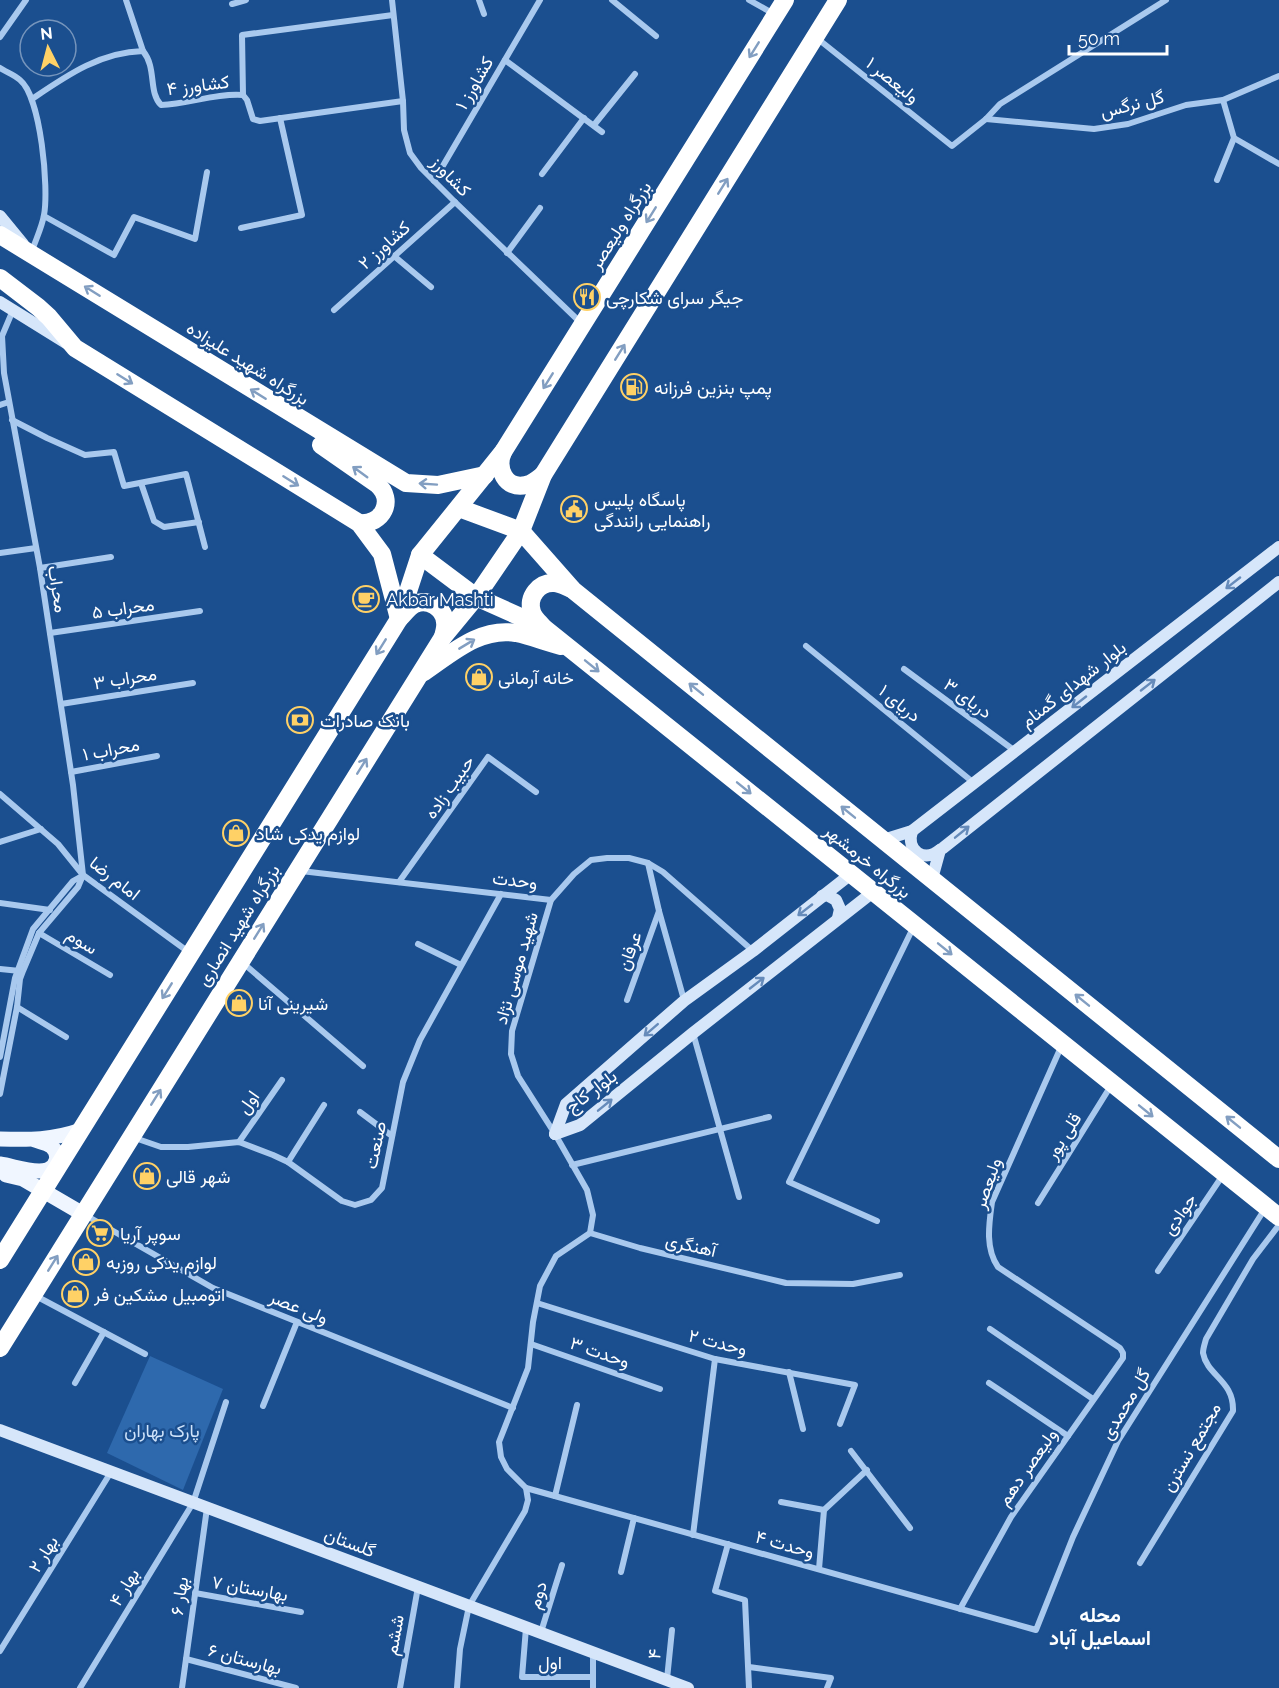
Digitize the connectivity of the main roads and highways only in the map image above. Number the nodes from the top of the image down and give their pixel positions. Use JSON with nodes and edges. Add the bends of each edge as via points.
{"nodes":[{"id":1,"x":838,"y":0,"type":"edge"},
{"id":2,"x":780,"y":8,"type":"edge"},
{"id":3,"x":0,"y":216,"type":"edge"},
{"id":4,"x":0,"y":235,"type":"edge"},
{"id":5,"x":31,"y":254,"type":"junction"},
{"id":6,"x":0,"y":279,"type":"edge"},
{"id":7,"x":0,"y":302,"type":"edge"},
{"id":8,"x":75,"y":348,"type":"junction"},
{"id":9,"x":300,"y":419,"type":"junction"},
{"id":10,"x":503,"y":452,"type":"junction"},
{"id":11,"x":485,"y":475,"type":"junction"},
{"id":12,"x":543,"y":475,"type":"junction"},
{"id":13,"x":459,"y":508,"type":"junction"},
{"id":14,"x":359,"y":523,"type":"junction"},
{"id":15,"x":521,"y":531,"type":"junction"},
{"id":16,"x":1279,"y":547,"type":"edge"},
{"id":17,"x":420,"y":555,"type":"junction"},
{"id":18,"x":1279,"y":582,"type":"edge"},
{"id":19,"x":573,"y":590,"type":"junction"},
{"id":20,"x":476,"y":597,"type":"junction"},
{"id":21,"x":399,"y":619,"type":"junction"},
{"id":22,"x":543,"y":627,"type":"junction"},
{"id":23,"x":442,"y":637,"type":"junction"},
{"id":24,"x":570,"y":649,"type":"junction"},
{"id":25,"x":418,"y":676,"type":"junction"},
{"id":26,"x":912,"y":831,"type":"junction"},
{"id":27,"x":883,"y":840,"type":"junction"},
{"id":28,"x":940,"y":850,"type":"junction"},
{"id":29,"x":851,"y":874,"type":"junction"},
{"id":30,"x":932,"y":879,"type":"junction"},
{"id":31,"x":873,"y":892,"type":"junction"},
{"id":32,"x":822,"y":896,"type":"junction"},
{"id":33,"x":838,"y":918,"type":"junction"},
{"id":34,"x":81,"y":1130,"type":"junction"},
{"id":35,"x":0,"y":1139,"type":"edge"},
{"id":36,"x":35,"y":1140,"type":"junction"},
{"id":37,"x":1279,"y":1159,"type":"edge"},
{"id":38,"x":0,"y":1164,"type":"edge"},
{"id":39,"x":0,"y":1173,"type":"edge"},
{"id":40,"x":43,"y":1191,"type":"junction"},
{"id":41,"x":1273,"y":1212,"type":"edge"},
{"id":42,"x":84,"y":1214,"type":"junction"},
{"id":43,"x":0,"y":1260,"type":"edge"},
{"id":44,"x":0,"y":1348,"type":"edge"},
{"id":45,"x":0,"y":1430,"type":"edge"},
{"id":46,"x":688,"y":1688,"type":"edge"}],
"edges":[{"from":12,"to":1,"type":"highway","one_way":true},
{"from":2,"to":10,"type":"highway","name":"بزرگراه ولیعصر","one_way":true},
{"from":3,"to":5,"type":"main road"},
{"from":4,"to":5,"type":"highway","name":"بزرگراه شهید علیزاده"},
{"from":9,"to":5,"type":"highway","name":"بزرگراه شهید علیزاده","one_way":true},
{"from":6,"to":8,"type":"highway","via":[[49,317]]},
{"from":7,"to":8,"type":"main road"},
{"from":8,"to":14,"type":"highway","one_way":true},
{"from":11,"to":9,"type":"highway","name":"بزرگراه شهید علیزاده","one_way":true,"via":[[438,485],[406,483]]},
{"from":14,"to":9,"type":"highway","one_way":true,"via":[[373,521],[382,514],[386,504],[384,493],[314,440]]},
{"from":10,"to":11,"type":"highway","name":"بزرگراه ولیعصر"},
{"from":10,"to":12,"type":"highway","via":[[500,468],[510,483],[525,486]]},
{"from":11,"to":13,"type":"highway","name":"بزرگراه ولیعصر"},
{"from":12,"to":15,"type":"highway"},
{"from":13,"to":15,"type":"highway","name":"بزرگراه خرمشهر"},
{"from":13,"to":17,"type":"highway","name":"بزرگراه ولیعصر"},
{"from":14,"to":21,"type":"highway","via":[[382,554]]},
{"from":15,"to":19,"type":"highway","name":"بزرگراه خرمشهر"},
{"from":15,"to":20,"type":"highway","name":"بزرگراه شهید انصاری"},
{"from":16,"to":26,"type":"main road","name":"بلوار شهدای گمنام","one_way":true},
{"from":17,"to":20,"type":"highway","name":"بزرگراه خرمشهر"},
{"from":17,"to":21,"type":"highway","name":"بزرگراه شهید انصاری"},
{"from":28,"to":18,"type":"main road","one_way":true},
{"from":19,"to":22,"type":"highway","via":[[551,583],[535,591],[531,609]]},
{"from":27,"to":19,"type":"highway","name":"بزرگراه خرمشهر","one_way":true},
{"from":20,"to":22,"type":"highway","name":"بزرگراه خرمشهر"},
{"from":20,"to":23,"type":"highway","name":"بزرگراه شهید انصاری"},
{"from":21,"to":23,"type":"highway","via":[[416,604],[430,603],[444,616]]},
{"from":21,"to":34,"type":"highway","name":"بزرگراه شهید انصاری","one_way":true},
{"from":22,"to":24,"type":"highway","name":"بزرگراه خرمشهر"},
{"from":23,"to":25,"type":"highway","name":"بزرگراه شهید انصاری"},
{"from":25,"to":24,"type":"highway","one_way":true,"via":[[469,642],[492,634],[516,633]]},
{"from":24,"to":29,"type":"highway","name":"بزرگراه خرمشهر","one_way":true},
{"from":42,"to":25,"type":"highway","name":"بزرگراه شهید انصاری","one_way":true},
{"from":26,"to":27,"type":"main road","name":"بلوار شهدای گمنام"},
{"from":26,"to":28,"type":"main road","via":[[910,838],[918,853],[931,855]]},
{"from":27,"to":30,"type":"highway","name":"بزرگراه خرمشهر"},
{"from":28,"to":30,"type":"main road"},
{"from":29,"to":31,"type":"highway","name":"بزرگراه خرمشهر"},
{"from":29,"to":32,"type":"main road","name":"بلوار کاج"},
{"from":37,"to":30,"type":"highway","name":"بزرگراه خرمشهر","one_way":true},
{"from":31,"to":33,"type":"main road","name":"بلوار کاج"},
{"from":31,"to":41,"type":"highway","name":"بزرگراه خرمشهر","one_way":true},
{"from":32,"to":33,"type":"main road","via":[[832,897],[839,904]]},
{"from":32,"to":33,"type":"main road","name":"بلوار کاج","one_way":true,"via":[[684,1001],[566,1104],[555,1134],[580,1125]]},
{"from":34,"to":36,"type":"main road","via":[[63,1137]]},
{"from":34,"to":40,"type":"highway","name":"بزرگراه شهید انصاری"},
{"from":35,"to":36,"type":"main road"},
{"from":36,"to":38,"type":"main road","via":[[56,1151],[52,1167],[45,1171]]},
{"from":39,"to":40,"type":"main road","via":[[23,1179]]},
{"from":40,"to":42,"type":"main road"},
{"from":40,"to":43,"type":"highway","name":"بزرگراه شهید انصاری"},
{"from":44,"to":42,"type":"highway","name":"بزرگراه شهید انصاری","one_way":true},
{"from":45,"to":46,"type":"main road","name":"گلستان"}]}
